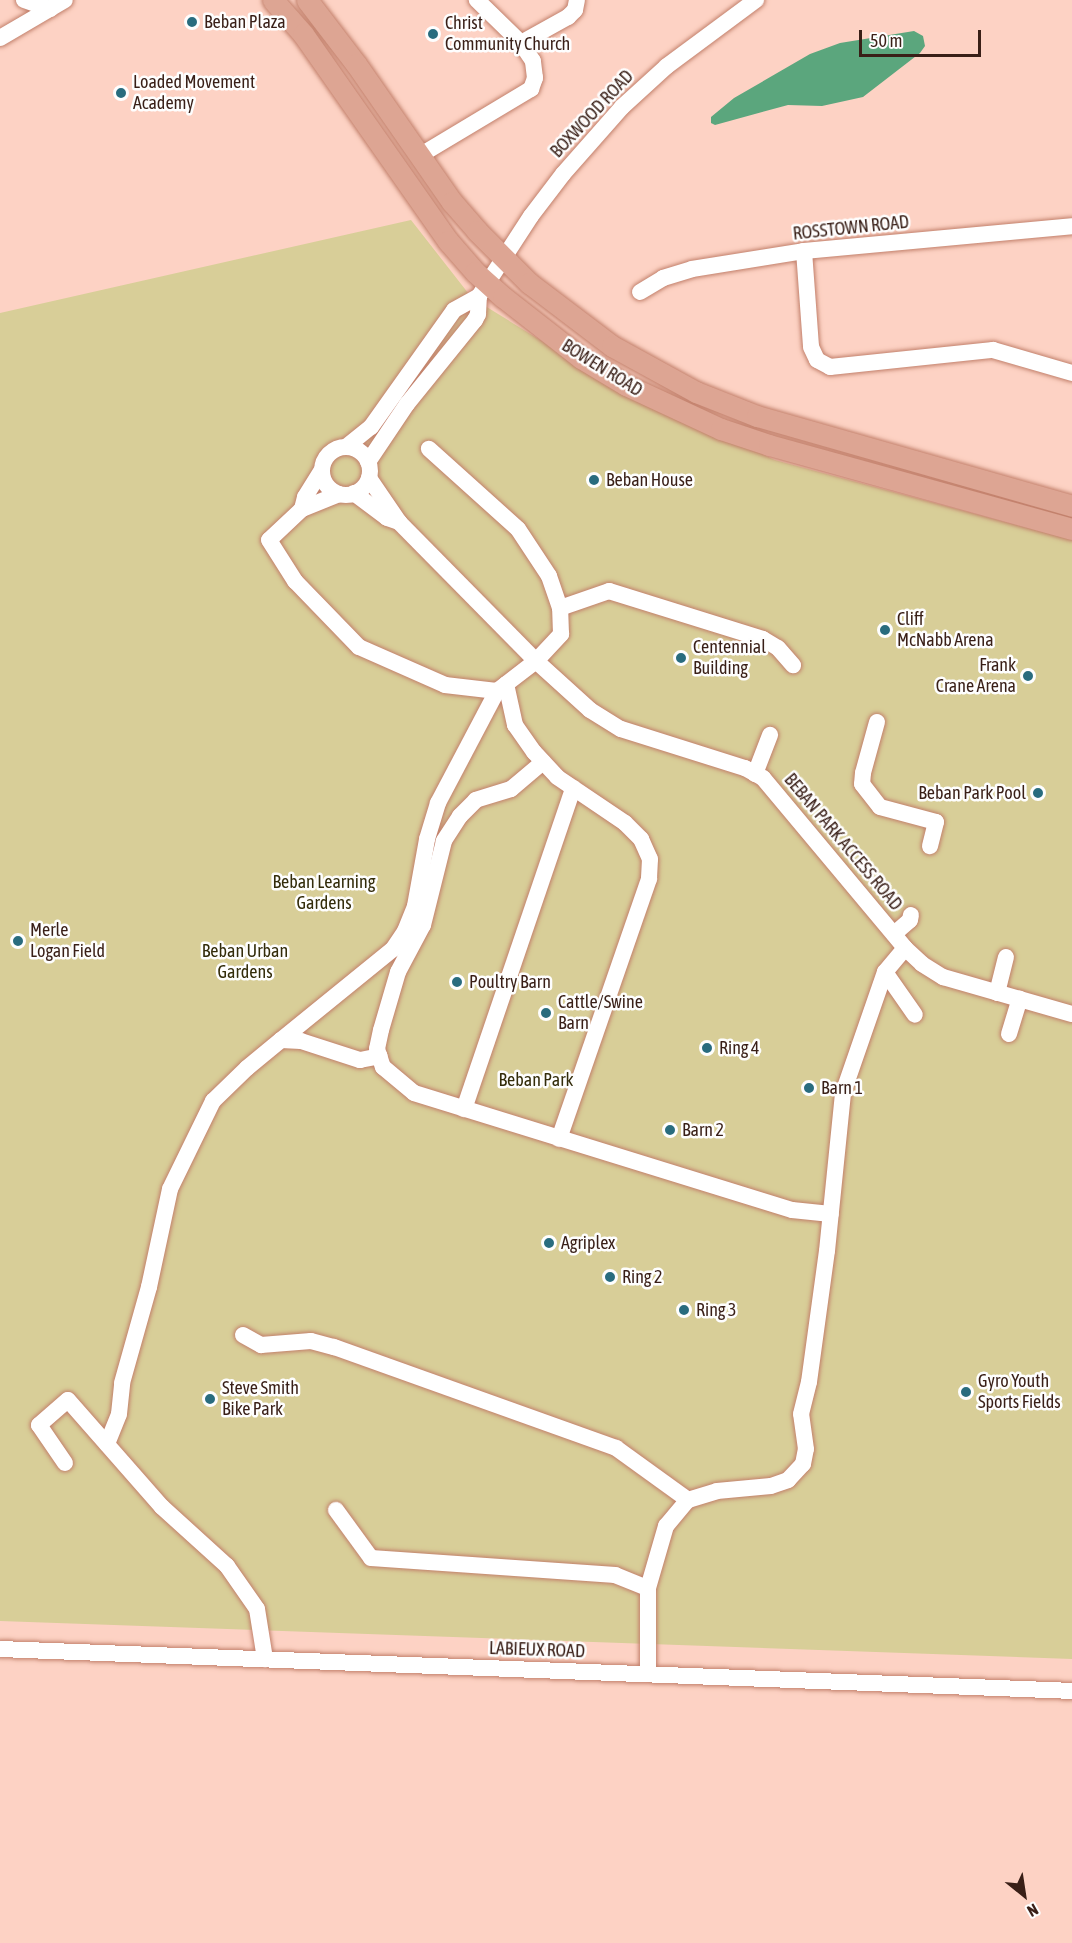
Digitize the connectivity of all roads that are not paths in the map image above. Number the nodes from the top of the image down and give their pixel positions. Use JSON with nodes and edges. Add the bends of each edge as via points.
{"nodes":[{"id":1,"x":24,"y":0,"type":"edge"},
{"id":2,"x":65,"y":0,"type":"edge"},
{"id":3,"x":273,"y":0,"type":"edge"},
{"id":4,"x":477,"y":0,"type":"edge"},
{"id":5,"x":577,"y":0,"type":"edge"},
{"id":6,"x":756,"y":0,"type":"edge"},
{"id":7,"x":311,"y":1,"type":"edge"},
{"id":8,"x":50,"y":9,"type":"junction"},
{"id":9,"x":0,"y":38,"type":"edge"},
{"id":10,"x":521,"y":43,"type":"junction"},
{"id":11,"x":419,"y":156,"type":"junction"},
{"id":12,"x":1072,"y":226,"type":"edge"},
{"id":13,"x":804,"y":251,"type":"junction"},
{"id":14,"x":505,"y":260,"type":"junction"},
{"id":15,"x":484,"y":290,"type":"junction"},
{"id":16,"x":640,"y":292,"type":"dead end"},
{"id":17,"x":1072,"y":373,"type":"edge"},
{"id":18,"x":346,"y":447,"type":"junction"},
{"id":19,"x":429,"y":449,"type":"dead end"},
{"id":20,"x":322,"y":470,"type":"junction"},
{"id":21,"x":369,"y":470,"type":"junction"},
{"id":22,"x":347,"y":494,"type":"junction"},
{"id":23,"x":1072,"y":506,"type":"edge"},
{"id":24,"x":302,"y":509,"type":"junction"},
{"id":25,"x":399,"y":522,"type":"junction"},
{"id":26,"x":1072,"y":529,"type":"edge"},
{"id":27,"x":560,"y":608,"type":"junction"},
{"id":28,"x":536,"y":661,"type":"junction"},
{"id":29,"x":793,"y":665,"type":"dead end"},
{"id":30,"x":501,"y":687,"type":"junction"},
{"id":31,"x":877,"y":722,"type":"dead end"},
{"id":32,"x":770,"y":735,"type":"dead end"},
{"id":33,"x":543,"y":762,"type":"junction"},
{"id":34,"x":755,"y":774,"type":"junction"},
{"id":35,"x":573,"y":788,"type":"junction"},
{"id":36,"x":930,"y":846,"type":"dead end"},
{"id":37,"x":911,"y":915,"type":"dead end"},
{"id":38,"x":894,"y":934,"type":"junction"},
{"id":39,"x":905,"y":948,"type":"junction"},
{"id":40,"x":1006,"y":957,"type":"dead end"},
{"id":41,"x":885,"y":972,"type":"junction"},
{"id":42,"x":997,"y":993,"type":"junction"},
{"id":43,"x":1020,"y":999,"type":"junction"},
{"id":44,"x":1072,"y":1014,"type":"edge"},
{"id":45,"x":915,"y":1015,"type":"dead end"},
{"id":46,"x":1009,"y":1034,"type":"dead end"},
{"id":47,"x":281,"y":1040,"type":"junction"},
{"id":48,"x":380,"y":1056,"type":"junction"},
{"id":49,"x":464,"y":1109,"type":"junction"},
{"id":50,"x":559,"y":1139,"type":"junction"},
{"id":51,"x":831,"y":1214,"type":"junction"},
{"id":52,"x":243,"y":1335,"type":"dead end"},
{"id":53,"x":107,"y":1444,"type":"junction"},
{"id":54,"x":65,"y":1463,"type":"dead end"},
{"id":55,"x":688,"y":1500,"type":"junction"},
{"id":56,"x":336,"y":1510,"type":"dead end"},
{"id":57,"x":648,"y":1588,"type":"junction"},
{"id":58,"x":0,"y":1649,"type":"edge"},
{"id":59,"x":265,"y":1659,"type":"junction"},
{"id":60,"x":648,"y":1673,"type":"junction"},
{"id":61,"x":1072,"y":1691,"type":"edge"}],
"edges":[{"from":1,"to":8,"type":"street"},
{"from":2,"to":8,"type":"street"},
{"from":3,"to":15,"type":"main road","name":"BOWEN ROAD","via":[[303,34]]},
{"from":4,"to":10,"type":"street"},
{"from":5,"to":10,"type":"street","via":[[568,17]]},
{"from":6,"to":14,"type":"street","name":"BOXWOOD ROAD","via":[[621,107],[531,216]]},
{"from":7,"to":11,"type":"main road","name":"BOWEN ROAD"},
{"from":8,"to":9,"type":"street"},
{"from":10,"to":11,"type":"street","via":[[533,61],[535,78],[531,89]]},
{"from":11,"to":14,"type":"main road","name":"BOWEN ROAD","via":[[452,202]]},
{"from":12,"to":13,"type":"street","name":"ROSSTOWN ROAD"},
{"from":13,"to":16,"type":"street","name":"ROSSTOWN ROAD","via":[[692,269],[663,278]]},
{"from":13,"to":17,"type":"street","via":[[811,346],[817,360],[830,367],[993,350]]},
{"from":14,"to":15,"type":"street","name":"BOXWOOD ROAD"},
{"from":14,"to":23,"type":"main road","name":"BOWEN ROAD","via":[[597,336],[696,392],[785,426]]},
{"from":15,"to":18,"type":"street","via":[[454,310],[371,427]]},
{"from":15,"to":21,"type":"street","via":[[475,320],[407,404]]},
{"from":15,"to":26,"type":"main road","name":"BOWEN ROAD","via":[[581,358],[673,409],[769,445]]},
{"from":18,"to":20,"type":"street","via":[[328,455]]},
{"from":18,"to":21,"type":"street","via":[[358,450]]},
{"from":19,"to":27,"type":"street","via":[[518,529],[549,576]]},
{"from":20,"to":22,"type":"street","via":[[327,486]]},
{"from":20,"to":24,"type":"street"},
{"from":21,"to":22,"type":"street","via":[[366,484]]},
{"from":21,"to":25,"type":"street","name":"BEBAN PARK ACCESS ROAD"},
{"from":22,"to":24,"type":"street"},
{"from":22,"to":25,"type":"street","name":"BEBAN PARK ACCESS ROAD"},
{"from":24,"to":30,"type":"street","via":[[269,540],[295,581],[359,647],[445,685]]},
{"from":25,"to":28,"type":"street","name":"BEBAN PARK ACCESS ROAD"},
{"from":27,"to":28,"type":"street","via":[[561,634]]},
{"from":27,"to":29,"type":"street","via":[[609,591],[763,639],[778,648]]},
{"from":28,"to":30,"type":"street"},
{"from":28,"to":34,"type":"street","name":"BEBAN PARK ACCESS ROAD","via":[[590,710],[621,729]]},
{"from":30,"to":33,"type":"street","via":[[515,725]]},
{"from":30,"to":47,"type":"street","via":[[438,803],[415,906],[405,931],[384,957]]},
{"from":31,"to":36,"type":"street","via":[[862,784],[880,807],[936,822]]},
{"from":32,"to":34,"type":"street"},
{"from":33,"to":35,"type":"street"},
{"from":33,"to":48,"type":"street","via":[[511,789],[476,800],[444,841],[423,925],[392,992],[377,1049]]},
{"from":34,"to":38,"type":"street","name":"BEBAN PARK ACCESS ROAD","via":[[763,778]]},
{"from":35,"to":49,"type":"street"},
{"from":35,"to":50,"type":"street","via":[[625,823],[641,839],[650,859],[649,879]]},
{"from":37,"to":38,"type":"street"},
{"from":38,"to":39,"type":"street","name":"BEBAN PARK ACCESS ROAD"},
{"from":39,"to":41,"type":"street"},
{"from":39,"to":42,"type":"street","name":"BEBAN PARK ACCESS ROAD","via":[[943,977]]},
{"from":40,"to":42,"type":"street"},
{"from":41,"to":45,"type":"street"},
{"from":41,"to":51,"type":"street","via":[[843,1093]]},
{"from":42,"to":43,"type":"street","name":"BEBAN PARK ACCESS ROAD"},
{"from":43,"to":44,"type":"street","name":"BEBAN PARK ACCESS ROAD"},
{"from":43,"to":46,"type":"street"},
{"from":47,"to":48,"type":"street","via":[[301,1041],[360,1060]]},
{"from":47,"to":53,"type":"street","via":[[213,1101],[170,1189],[149,1287],[122,1383],[119,1414]]},
{"from":48,"to":49,"type":"street","via":[[383,1066],[414,1094]]},
{"from":49,"to":50,"type":"street"},
{"from":50,"to":51,"type":"street","via":[[792,1210]]},
{"from":51,"to":55,"type":"street","via":[[801,1414],[806,1449],[803,1464],[788,1480],[771,1486],[717,1491]]},
{"from":52,"to":55,"type":"street","via":[[261,1345],[311,1341],[334,1347],[616,1448]]},
{"from":53,"to":54,"type":"street","via":[[68,1400],[39,1425]]},
{"from":53,"to":59,"type":"street","via":[[162,1507],[227,1566],[257,1609]]},
{"from":55,"to":57,"type":"street","via":[[666,1526]]},
{"from":56,"to":57,"type":"street","via":[[371,1558],[615,1575]]},
{"from":57,"to":60,"type":"street"},
{"from":58,"to":59,"type":"street","name":"LABIEUX ROAD"},
{"from":59,"to":60,"type":"street","name":"LABIEUX ROAD"},
{"from":60,"to":61,"type":"street","name":"LABIEUX ROAD"}]}
